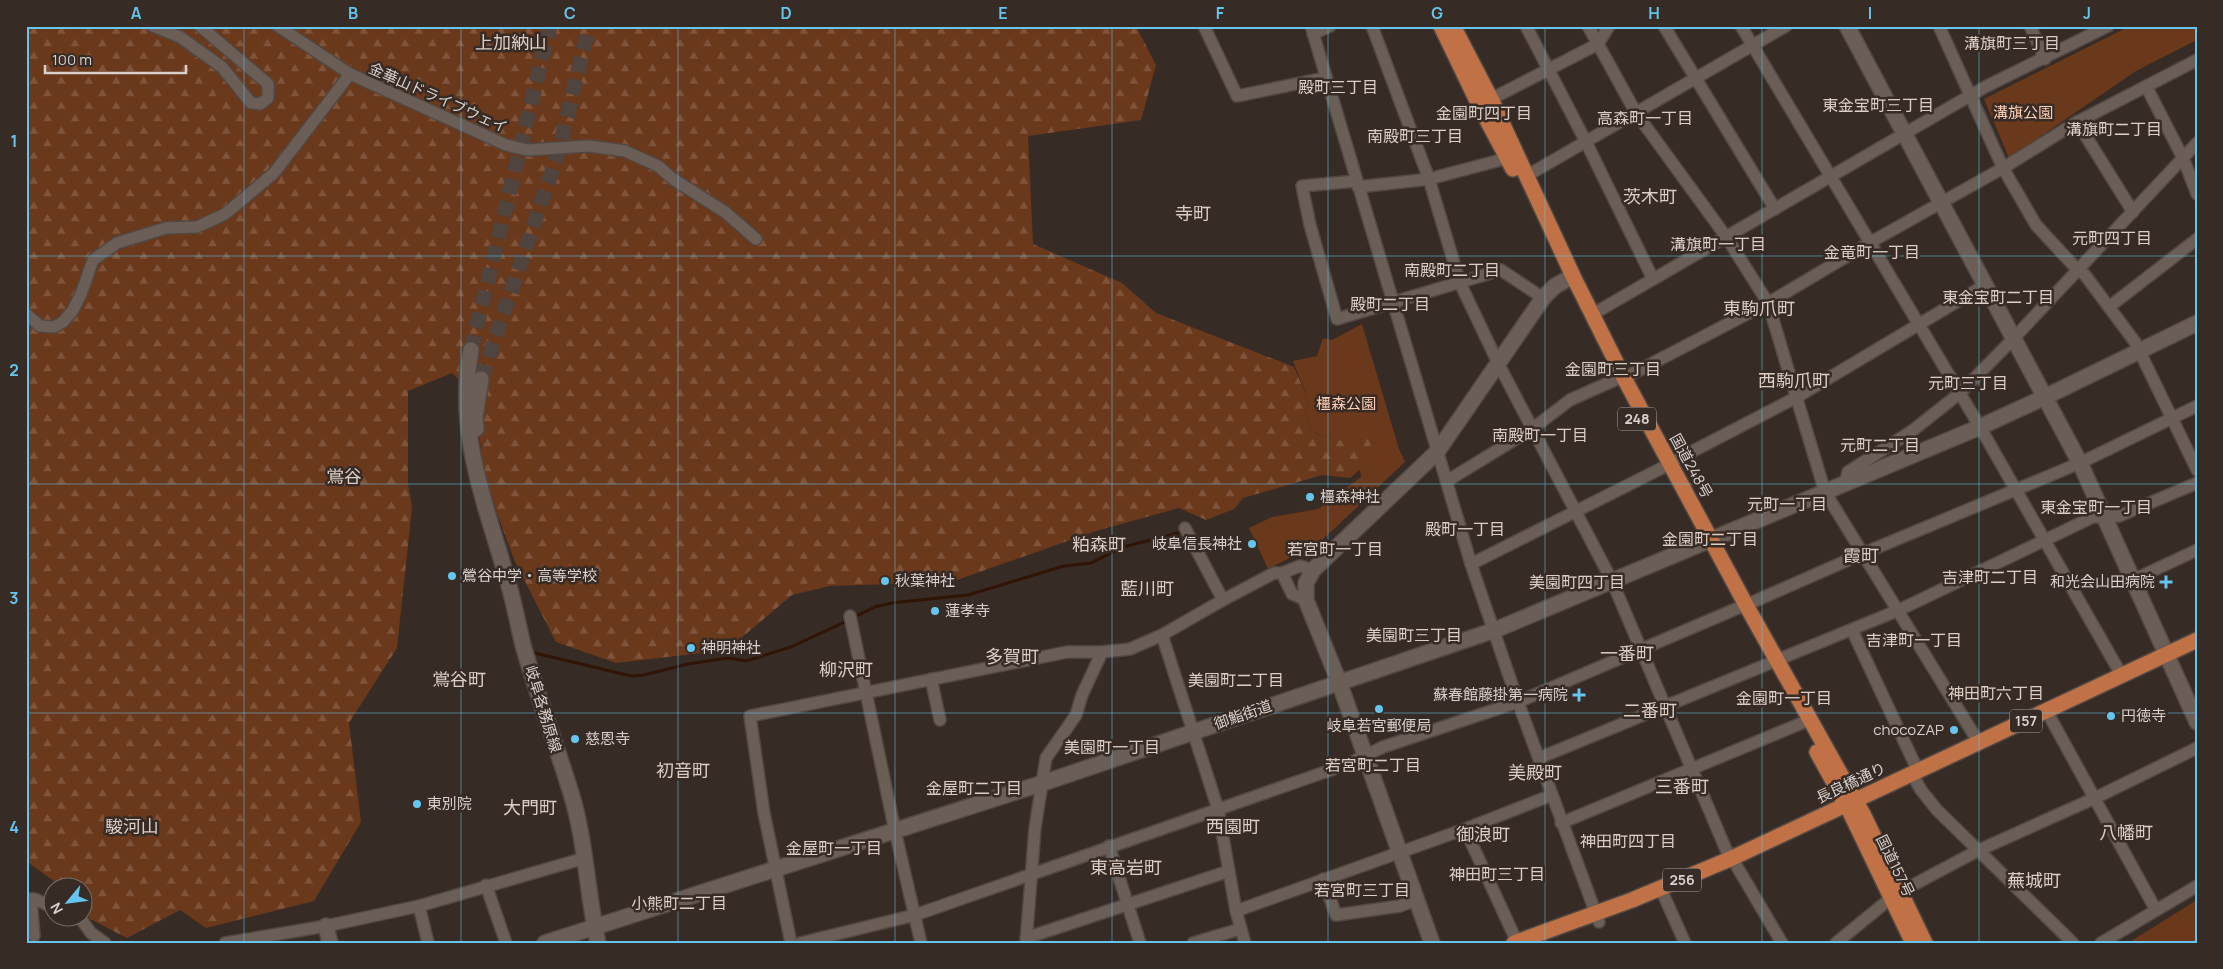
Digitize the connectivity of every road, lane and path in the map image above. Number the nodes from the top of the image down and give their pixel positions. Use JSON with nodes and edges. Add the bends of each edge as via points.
{"nodes":[{"id":1,"x":153,"y":26,"type":"edge"},
{"id":2,"x":200,"y":26,"type":"edge"},
{"id":3,"x":278,"y":26,"type":"edge"},
{"id":4,"x":1204,"y":26,"type":"edge"},
{"id":5,"x":1330,"y":26,"type":"edge"},
{"id":6,"x":1372,"y":26,"type":"edge"},
{"id":7,"x":1441,"y":26,"type":"edge"},
{"id":8,"x":1453,"y":26,"type":"edge"},
{"id":9,"x":1526,"y":26,"type":"edge"},
{"id":10,"x":1588,"y":26,"type":"edge"},
{"id":11,"x":1609,"y":26,"type":"edge"},
{"id":12,"x":1664,"y":26,"type":"edge"},
{"id":13,"x":1741,"y":26,"type":"edge"},
{"id":14,"x":1786,"y":26,"type":"edge"},
{"id":15,"x":1847,"y":26,"type":"edge"},
{"id":16,"x":1939,"y":26,"type":"edge"},
{"id":17,"x":2030,"y":26,"type":"edge"},
{"id":18,"x":2108,"y":26,"type":"edge"},
{"id":19,"x":1312,"y":30,"type":"edge"},
{"id":20,"x":1598,"y":44,"type":"junction"},
{"id":21,"x":1753,"y":45,"type":"junction"},
{"id":22,"x":2045,"y":59,"type":"junction"},
{"id":23,"x":2197,"y":60,"type":"edge"},
{"id":24,"x":1549,"y":70,"type":"junction"},
{"id":25,"x":350,"y":74,"type":"junction"},
{"id":26,"x":1325,"y":78,"type":"junction"},
{"id":27,"x":1696,"y":78,"type":"junction"},
{"id":28,"x":2146,"y":86,"type":"junction"},
{"id":29,"x":1970,"y":96,"type":"junction"},
{"id":30,"x":1491,"y":99,"type":"junction"},
{"id":31,"x":1636,"y":113,"type":"junction"},
{"id":32,"x":2077,"y":122,"type":"junction"},
{"id":33,"x":1904,"y":134,"type":"junction"},
{"id":34,"x":1586,"y":142,"type":"junction"},
{"id":35,"x":2197,"y":143,"type":"edge"},
{"id":36,"x":1508,"y":158,"type":"junction"},
{"id":37,"x":2183,"y":158,"type":"junction"},
{"id":38,"x":2004,"y":168,"type":"junction"},
{"id":39,"x":1528,"y":175,"type":"junction"},
{"id":40,"x":1831,"y":177,"type":"junction"},
{"id":41,"x":1429,"y":179,"type":"junction"},
{"id":42,"x":1357,"y":184,"type":"junction"},
{"id":43,"x":2197,"y":194,"type":"edge"},
{"id":44,"x":1941,"y":202,"type":"junction"},
{"id":45,"x":1775,"y":210,"type":"junction"},
{"id":46,"x":2133,"y":212,"type":"junction"},
{"id":47,"x":1727,"y":238,"type":"junction"},
{"id":48,"x":756,"y":239,"type":"dead end"},
{"id":49,"x":2197,"y":239,"type":"edge"},
{"id":50,"x":1871,"y":242,"type":"junction"},
{"id":51,"x":2079,"y":269,"type":"junction"},
{"id":52,"x":1570,"y":277,"type":"junction"},
{"id":53,"x":1653,"y":279,"type":"junction"},
{"id":54,"x":1460,"y":283,"type":"junction"},
{"id":55,"x":1985,"y":285,"type":"junction"},
{"id":56,"x":1543,"y":298,"type":"junction"},
{"id":57,"x":1392,"y":302,"type":"junction"},
{"id":58,"x":1768,"y":303,"type":"junction"},
{"id":59,"x":2108,"y":307,"type":"junction"},
{"id":60,"x":26,"y":314,"type":"edge"},
{"id":61,"x":1593,"y":314,"type":"junction"},
{"id":62,"x":2197,"y":323,"type":"edge"},
{"id":63,"x":1920,"y":325,"type":"junction"},
{"id":64,"x":2014,"y":340,"type":"junction"},
{"id":65,"x":471,"y":350,"type":"tunnel mouth"},
{"id":66,"x":2139,"y":351,"type":"junction"},
{"id":67,"x":1498,"y":364,"type":"junction"},
{"id":68,"x":1620,"y":378,"type":"junction"},
{"id":69,"x":482,"y":379,"type":"tunnel mouth"},
{"id":70,"x":1960,"y":394,"type":"junction"},
{"id":71,"x":1797,"y":397,"type":"junction"},
{"id":72,"x":2045,"y":398,"type":"junction"},
{"id":73,"x":2197,"y":406,"type":"edge"},
{"id":74,"x":2173,"y":418,"type":"junction"},
{"id":75,"x":1980,"y":426,"type":"junction"},
{"id":76,"x":1532,"y":429,"type":"junction"},
{"id":77,"x":1437,"y":452,"type":"junction"},
{"id":78,"x":2080,"y":463,"type":"junction"},
{"id":79,"x":1666,"y":465,"type":"junction"},
{"id":80,"x":2197,"y":470,"type":"edge"},
{"id":81,"x":477,"y":478,"type":"junction"},
{"id":82,"x":1448,"y":481,"type":"junction"},
{"id":83,"x":1845,"y":483,"type":"junction"},
{"id":84,"x":2197,"y":483,"type":"edge"},
{"id":85,"x":2016,"y":490,"type":"junction"},
{"id":86,"x":1825,"y":492,"type":"junction"},
{"id":87,"x":1575,"y":511,"type":"junction"},
{"id":88,"x":2106,"y":517,"type":"junction"},
{"id":89,"x":1185,"y":528,"type":"dead end"},
{"id":90,"x":2045,"y":540,"type":"junction"},
{"id":91,"x":1707,"y":541,"type":"junction"},
{"id":92,"x":2197,"y":550,"type":"edge"},
{"id":93,"x":1864,"y":553,"type":"junction"},
{"id":94,"x":1472,"y":564,"type":"junction"},
{"id":95,"x":1312,"y":570,"type":"junction"},
{"id":96,"x":1282,"y":573,"type":"junction"},
{"id":97,"x":2133,"y":580,"type":"junction"},
{"id":98,"x":1612,"y":581,"type":"junction"},
{"id":99,"x":1223,"y":600,"type":"junction"},
{"id":100,"x":1306,"y":600,"type":"junction"},
{"id":101,"x":1742,"y":607,"type":"junction"},
{"id":102,"x":1899,"y":610,"type":"junction"},
{"id":103,"x":850,"y":616,"type":"dead end"},
{"id":104,"x":1495,"y":630,"type":"junction"},
{"id":105,"x":1852,"y":630,"type":"junction"},
{"id":106,"x":1162,"y":635,"type":"junction"},
{"id":107,"x":2197,"y":640,"type":"edge"},
{"id":108,"x":1640,"y":649,"type":"junction"},
{"id":109,"x":2197,"y":650,"type":"edge"},
{"id":110,"x":1102,"y":652,"type":"junction"},
{"id":111,"x":2169,"y":658,"type":"junction"},
{"id":112,"x":1773,"y":662,"type":"junction"},
{"id":113,"x":2122,"y":676,"type":"junction"},
{"id":114,"x":931,"y":679,"type":"junction"},
{"id":115,"x":1339,"y":682,"type":"junction"},
{"id":116,"x":867,"y":692,"type":"junction"},
{"id":117,"x":1518,"y":702,"type":"junction"},
{"id":118,"x":1665,"y":707,"type":"junction"},
{"id":119,"x":2051,"y":719,"type":"junction"},
{"id":120,"x":940,"y":720,"type":"dead end"},
{"id":121,"x":2197,"y":722,"type":"edge"},
{"id":122,"x":1802,"y":723,"type":"junction"},
{"id":123,"x":1192,"y":732,"type":"junction"},
{"id":124,"x":1979,"y":743,"type":"junction"},
{"id":125,"x":2197,"y":748,"type":"edge"},
{"id":126,"x":1364,"y":756,"type":"junction"},
{"id":127,"x":1539,"y":758,"type":"junction"},
{"id":128,"x":1691,"y":769,"type":"junction"},
{"id":129,"x":1917,"y":776,"type":"junction"},
{"id":130,"x":1043,"y":783,"type":"junction"},
{"id":131,"x":1552,"y":796,"type":"junction"},
{"id":132,"x":2094,"y":798,"type":"junction"},
{"id":133,"x":1852,"y":806,"type":"junction"},
{"id":134,"x":1218,"y":809,"type":"junction"},
{"id":135,"x":1561,"y":823,"type":"junction"},
{"id":136,"x":1465,"y":829,"type":"junction"},
{"id":137,"x":894,"y":831,"type":"junction"},
{"id":138,"x":1109,"y":846,"type":"junction"},
{"id":139,"x":1978,"y":851,"type":"junction"},
{"id":140,"x":1399,"y":852,"type":"junction"},
{"id":141,"x":585,"y":858,"type":"junction"},
{"id":142,"x":1733,"y":862,"type":"junction"},
{"id":143,"x":776,"y":869,"type":"junction"},
{"id":144,"x":1228,"y":870,"type":"junction"},
{"id":145,"x":1032,"y":875,"type":"junction"},
{"id":146,"x":1323,"y":879,"type":"junction"},
{"id":147,"x":486,"y":885,"type":"junction"},
{"id":148,"x":2197,"y":886,"type":"edge"},
{"id":149,"x":1896,"y":895,"type":"junction"},
{"id":150,"x":1664,"y":896,"type":"junction"},
{"id":151,"x":28,"y":899,"type":"edge"},
{"id":152,"x":1416,"y":900,"type":"junction"},
{"id":153,"x":1127,"y":903,"type":"junction"},
{"id":154,"x":42,"y":904,"type":"edge"},
{"id":155,"x":419,"y":906,"type":"junction"},
{"id":156,"x":2156,"y":910,"type":"junction"},
{"id":157,"x":1236,"y":911,"type":"junction"},
{"id":158,"x":915,"y":915,"type":"junction"},
{"id":159,"x":1597,"y":918,"type":"junction"},
{"id":160,"x":86,"y":926,"type":"edge"},
{"id":161,"x":326,"y":926,"type":"junction"},
{"id":162,"x":1240,"y":930,"type":"junction"},
{"id":163,"x":596,"y":935,"type":"edge"},
{"id":164,"x":34,"y":936,"type":"dead end"},
{"id":165,"x":1026,"y":940,"type":"edge"},
{"id":166,"x":101,"y":942,"type":"edge"},
{"id":167,"x":1516,"y":942,"type":"edge"},
{"id":168,"x":225,"y":943,"type":"edge"},
{"id":169,"x":330,"y":943,"type":"edge"},
{"id":170,"x":428,"y":943,"type":"edge"},
{"id":171,"x":506,"y":943,"type":"edge"},
{"id":172,"x":545,"y":943,"type":"edge"},
{"id":173,"x":791,"y":943,"type":"edge"},
{"id":174,"x":800,"y":943,"type":"edge"},
{"id":175,"x":921,"y":943,"type":"edge"},
{"id":176,"x":1140,"y":943,"type":"edge"},
{"id":177,"x":1193,"y":943,"type":"edge"},
{"id":178,"x":1245,"y":943,"type":"edge"},
{"id":179,"x":1432,"y":943,"type":"edge"},
{"id":180,"x":1538,"y":943,"type":"edge"},
{"id":181,"x":1685,"y":943,"type":"edge"},
{"id":182,"x":1782,"y":943,"type":"edge"},
{"id":183,"x":1836,"y":943,"type":"edge"},
{"id":184,"x":1913,"y":943,"type":"edge"},
{"id":185,"x":1925,"y":943,"type":"edge"},
{"id":186,"x":2073,"y":943,"type":"edge"},
{"id":187,"x":2101,"y":943,"type":"edge"}],
"edges":[{"from":1,"to":2,"type":"street","via":[[180,37],[222,67],[251,103],[260,104],[268,98],[268,84]]},
{"from":3,"to":25,"type":"street","name":"金華山ドライブウェイ"},
{"from":4,"to":26,"type":"street","via":[[1237,96]]},
{"from":5,"to":19,"type":"street"},
{"from":6,"to":41,"type":"street"},
{"from":7,"to":36,"type":"highway","name":"国道248号","number":"248"},
{"from":8,"to":30,"type":"highway","name":"国道248号","number":"248"},
{"from":9,"to":24,"type":"street"},
{"from":10,"to":20,"type":"street"},
{"from":11,"to":20,"type":"street"},
{"from":12,"to":27,"type":"street"},
{"from":13,"to":21,"type":"street"},
{"from":14,"to":21,"type":"street"},
{"from":15,"to":33,"type":"street"},
{"from":16,"to":29,"type":"street"},
{"from":17,"to":22,"type":"street"},
{"from":18,"to":22,"type":"street"},
{"from":19,"to":26,"type":"street"},
{"from":20,"to":24,"type":"street"},
{"from":20,"to":31,"type":"street"},
{"from":21,"to":27,"type":"street"},
{"from":21,"to":40,"type":"street"},
{"from":22,"to":29,"type":"street"},
{"from":23,"to":28,"type":"street"},
{"from":24,"to":30,"type":"street"},
{"from":24,"to":34,"type":"street"},
{"from":25,"to":48,"type":"street","name":"金華山ドライブウェイ","via":[[506,145],[528,150],[589,146],[625,151],[643,158],[725,212]]},
{"from":25,"to":60,"type":"street","name":"金華山ドライブウェイ","via":[[274,173],[226,214],[197,227],[166,228],[117,243],[93,260],[81,294],[64,322],[54,327],[40,326]]},
{"from":26,"to":42,"type":"street"},
{"from":27,"to":31,"type":"street"},
{"from":27,"to":45,"type":"street"},
{"from":28,"to":32,"type":"street"},
{"from":28,"to":37,"type":"street"},
{"from":29,"to":33,"type":"street"},
{"from":29,"to":38,"type":"street"},
{"from":30,"to":39,"type":"highway","name":"国道248号","number":"248"},
{"from":31,"to":34,"type":"street"},
{"from":31,"to":47,"type":"street"},
{"from":32,"to":38,"type":"street"},
{"from":32,"to":46,"type":"street"},
{"from":33,"to":40,"type":"street"},
{"from":33,"to":44,"type":"street"},
{"from":34,"to":39,"type":"street"},
{"from":34,"to":53,"type":"street"},
{"from":35,"to":37,"type":"street","name":"御鮨街道"},
{"from":36,"to":41,"type":"street"},
{"from":36,"to":52,"type":"highway","name":"国道248号","number":"248"},
{"from":37,"to":43,"type":"street"},
{"from":37,"to":46,"type":"street","name":"御鮨街道"},
{"from":38,"to":44,"type":"street"},
{"from":38,"to":51,"type":"street","via":[[2036,225]]},
{"from":39,"to":52,"type":"highway","name":"国道248号","number":"248"},
{"from":40,"to":45,"type":"street"},
{"from":40,"to":50,"type":"street"},
{"from":41,"to":42,"type":"street"},
{"from":41,"to":54,"type":"street"},
{"from":42,"to":57,"type":"street"},
{"from":42,"to":57,"type":"street","via":[[1302,186],[1337,319]]},
{"from":44,"to":50,"type":"street"},
{"from":44,"to":55,"type":"street"},
{"from":45,"to":47,"type":"street"},
{"from":46,"to":51,"type":"street","name":"御鮨街道"},
{"from":47,"to":53,"type":"street"},
{"from":47,"to":58,"type":"street"},
{"from":49,"to":59,"type":"street"},
{"from":50,"to":58,"type":"street"},
{"from":50,"to":63,"type":"street"},
{"from":51,"to":59,"type":"street"},
{"from":51,"to":64,"type":"street","name":"御鮨街道"},
{"from":52,"to":56,"type":"street"},
{"from":52,"to":61,"type":"highway","name":"国道248号","number":"248"},
{"from":52,"to":68,"type":"highway","name":"国道248号","number":"248"},
{"from":53,"to":61,"type":"street"},
{"from":54,"to":56,"type":"street","via":[[1501,270]]},
{"from":54,"to":57,"type":"street"},
{"from":54,"to":67,"type":"street"},
{"from":55,"to":63,"type":"street"},
{"from":55,"to":64,"type":"street"},
{"from":56,"to":67,"type":"street"},
{"from":57,"to":77,"type":"street"},
{"from":58,"to":68,"type":"street"},
{"from":58,"to":71,"type":"street"},
{"from":59,"to":66,"type":"street"},
{"from":61,"to":68,"type":"highway","name":"国道248号","number":"248"},
{"from":62,"to":66,"type":"street"},
{"from":63,"to":70,"type":"street"},
{"from":63,"to":71,"type":"street"},
{"from":64,"to":70,"type":"street","name":"御鮨街道"},
{"from":64,"to":72,"type":"street"},
{"from":65,"to":81,"type":"street","name":"岐阜各務原線","via":[[466,376],[466,406]]},
{"from":66,"to":72,"type":"street"},
{"from":66,"to":74,"type":"street"},
{"from":67,"to":76,"type":"street"},
{"from":67,"to":77,"type":"street"},
{"from":68,"to":76,"type":"street","via":[[1570,400]]},
{"from":68,"to":79,"type":"highway","name":"国道248号","number":"248"},
{"from":69,"to":81,"type":"street","name":"岐阜各務原線","via":[[476,417]]},
{"from":70,"to":75,"type":"street"},
{"from":70,"to":83,"type":"street","name":"御鮨街道","via":[[1912,431],[1848,472]]},
{"from":71,"to":79,"type":"street"},
{"from":71,"to":86,"type":"street"},
{"from":72,"to":75,"type":"street"},
{"from":72,"to":78,"type":"street"},
{"from":73,"to":74,"type":"street"},
{"from":74,"to":78,"type":"street"},
{"from":74,"to":80,"type":"street"},
{"from":75,"to":83,"type":"street"},
{"from":75,"to":85,"type":"street"},
{"from":76,"to":82,"type":"street"},
{"from":76,"to":87,"type":"street"},
{"from":77,"to":82,"type":"street"},
{"from":77,"to":95,"type":"street"},
{"from":78,"to":85,"type":"street"},
{"from":78,"to":88,"type":"street"},
{"from":79,"to":87,"type":"street"},
{"from":79,"to":91,"type":"highway","name":"国道248号","number":"248"},
{"from":81,"to":141,"type":"street","name":"岐阜各務原線","via":[[506,573],[523,646],[572,795]]},
{"from":82,"to":94,"type":"street"},
{"from":83,"to":86,"type":"street","name":"御鮨街道"},
{"from":84,"to":88,"type":"street","via":[[2118,516]]},
{"from":85,"to":90,"type":"street"},
{"from":85,"to":93,"type":"street"},
{"from":86,"to":91,"type":"street","name":"御鮨街道"},
{"from":86,"to":93,"type":"street"},
{"from":87,"to":94,"type":"street"},
{"from":87,"to":98,"type":"street"},
{"from":88,"to":90,"type":"street","via":[[2093,517]]},
{"from":88,"to":97,"type":"street"},
{"from":89,"to":99,"type":"street"},
{"from":90,"to":102,"type":"street"},
{"from":90,"to":113,"type":"street"},
{"from":91,"to":98,"type":"street","name":"御鮨街道"},
{"from":91,"to":101,"type":"highway","name":"国道248号","number":"248"},
{"from":92,"to":97,"type":"street"},
{"from":93,"to":101,"type":"street"},
{"from":93,"to":102,"type":"street"},
{"from":94,"to":104,"type":"street"},
{"from":95,"to":96,"type":"street","via":[[1300,566]]},
{"from":95,"to":100,"type":"street","via":[[1306,583]]},
{"from":96,"to":99,"type":"street","via":[[1274,573]]},
{"from":96,"to":100,"type":"street","via":[[1292,594]]},
{"from":97,"to":111,"type":"street"},
{"from":98,"to":104,"type":"street","name":"御鮨街道"},
{"from":98,"to":108,"type":"street"},
{"from":99,"to":106,"type":"street"},
{"from":100,"to":115,"type":"street"},
{"from":101,"to":108,"type":"street"},
{"from":101,"to":112,"type":"highway","name":"国道248号","number":"248"},
{"from":102,"to":105,"type":"street"},
{"from":102,"to":124,"type":"street"},
{"from":103,"to":116,"type":"street"},
{"from":104,"to":115,"type":"street","name":"御鮨街道"},
{"from":104,"to":117,"type":"street"},
{"from":105,"to":112,"type":"street"},
{"from":105,"to":129,"type":"street"},
{"from":106,"to":110,"type":"street","via":[[1130,649]]},
{"from":106,"to":123,"type":"street"},
{"from":107,"to":111,"type":"highway","name":"長良橋通り","number":"157"},
{"from":108,"to":117,"type":"street"},
{"from":108,"to":118,"type":"street"},
{"from":109,"to":111,"type":"highway","name":"長良橋通り","number":"157"},
{"from":110,"to":114,"type":"street","via":[[1067,652]]},
{"from":110,"to":130,"type":"street","via":[[1076,715],[1046,758]]},
{"from":111,"to":113,"type":"highway","name":"長良橋通り","number":"157"},
{"from":111,"to":119,"type":"highway","name":"長良橋通り","number":"157"},
{"from":111,"to":121,"type":"street"},
{"from":112,"to":118,"type":"street"},
{"from":112,"to":122,"type":"highway","name":"国道248号","number":"248"},
{"from":112,"to":133,"type":"highway","name":"国道248号","number":"248"},
{"from":113,"to":124,"type":"highway","name":"長良橋通り","number":"157"},
{"from":114,"to":116,"type":"street"},
{"from":114,"to":120,"type":"street"},
{"from":115,"to":123,"type":"street","name":"御鮨街道"},
{"from":115,"to":126,"type":"street"},
{"from":116,"to":137,"type":"street"},
{"from":116,"to":143,"type":"street","via":[[750,716]]},
{"from":117,"to":126,"type":"street"},
{"from":117,"to":127,"type":"street"},
{"from":118,"to":127,"type":"street"},
{"from":118,"to":128,"type":"street"},
{"from":119,"to":129,"type":"highway","name":"長良橋通り","number":"157"},
{"from":119,"to":132,"type":"street"},
{"from":122,"to":128,"type":"street"},
{"from":122,"to":133,"type":"highway","name":"国道248号","number":"248"},
{"from":123,"to":130,"type":"street","name":"御鮨街道"},
{"from":123,"to":134,"type":"street"},
{"from":124,"to":129,"type":"highway","name":"長良橋通り","number":"157"},
{"from":125,"to":132,"type":"street"},
{"from":126,"to":134,"type":"street"},
{"from":126,"to":140,"type":"street"},
{"from":127,"to":131,"type":"street"},
{"from":128,"to":135,"type":"street"},
{"from":128,"to":142,"type":"street"},
{"from":129,"to":133,"type":"highway","name":"長良橋通り","number":"157"},
{"from":129,"to":139,"type":"street","via":[[1921,790]]},
{"from":130,"to":137,"type":"street","name":"御鮨街道"},
{"from":130,"to":145,"type":"street","via":[[1034,828]]},
{"from":131,"to":135,"type":"street"},
{"from":131,"to":136,"type":"street"},
{"from":132,"to":139,"type":"street"},
{"from":132,"to":156,"type":"street"},
{"from":133,"to":142,"type":"highway","name":"長良橋通り","number":"256"},
{"from":133,"to":149,"type":"highway","name":"国道157号"},
{"from":134,"to":138,"type":"street"},
{"from":134,"to":144,"type":"street"},
{"from":135,"to":159,"type":"street"},
{"from":136,"to":140,"type":"street"},
{"from":136,"to":167,"type":"street"},
{"from":137,"to":143,"type":"street","name":"御鮨街道"},
{"from":137,"to":158,"type":"street"},
{"from":138,"to":145,"type":"street"},
{"from":138,"to":153,"type":"street"},
{"from":139,"to":149,"type":"street"},
{"from":139,"to":186,"type":"street"},
{"from":140,"to":146,"type":"street"},
{"from":140,"to":152,"type":"street"},
{"from":141,"to":147,"type":"street"},
{"from":141,"to":163,"type":"street","name":"岐阜各務原線"},
{"from":142,"to":150,"type":"highway","name":"長良橋通り","number":"256"},
{"from":142,"to":159,"type":"highway","name":"長良橋通り","number":"256"},
{"from":142,"to":182,"type":"street"},
{"from":143,"to":163,"type":"street","name":"御鮨街道"},
{"from":143,"to":173,"type":"street"},
{"from":144,"to":153,"type":"street"},
{"from":144,"to":157,"type":"street"},
{"from":145,"to":158,"type":"street"},
{"from":145,"to":165,"type":"street"},
{"from":146,"to":152,"type":"street","via":[[1336,915],[1400,906]]},
{"from":146,"to":157,"type":"street"},
{"from":147,"to":155,"type":"street"},
{"from":147,"to":171,"type":"street"},
{"from":148,"to":156,"type":"street"},
{"from":149,"to":183,"type":"street"},
{"from":149,"to":184,"type":"highway","name":"国道157号"},
{"from":149,"to":185,"type":"highway","name":"国道157号"},
{"from":150,"to":159,"type":"highway","name":"長良橋通り","number":"256"},
{"from":150,"to":181,"type":"street"},
{"from":151,"to":154,"type":"street"},
{"from":151,"to":164,"type":"street"},
{"from":152,"to":179,"type":"street"},
{"from":153,"to":165,"type":"street"},
{"from":153,"to":176,"type":"street"},
{"from":155,"to":161,"type":"street"},
{"from":155,"to":170,"type":"street"},
{"from":156,"to":187,"type":"street"},
{"from":157,"to":162,"type":"street"},
{"from":158,"to":174,"type":"street"},
{"from":158,"to":175,"type":"street"},
{"from":159,"to":167,"type":"highway","name":"長良橋通り","number":"256"},
{"from":159,"to":180,"type":"highway","name":"長良橋通り","number":"256"},
{"from":160,"to":166,"type":"street"},
{"from":161,"to":168,"type":"street"},
{"from":161,"to":169,"type":"street"},
{"from":162,"to":177,"type":"street"},
{"from":162,"to":178,"type":"street"},
{"from":163,"to":172,"type":"street","name":"御鮨街道"}]}
